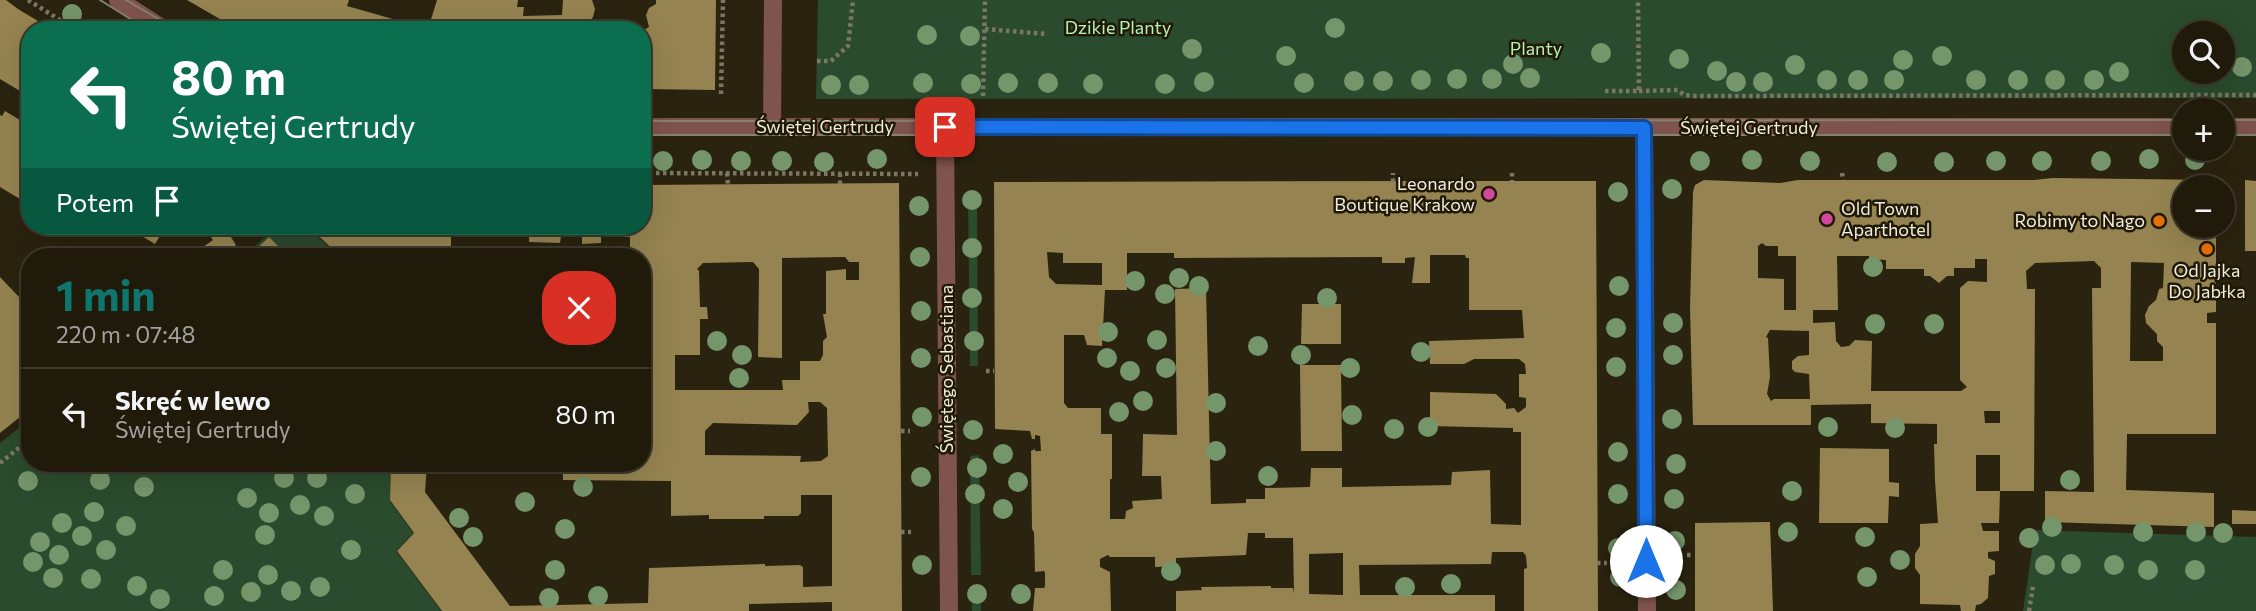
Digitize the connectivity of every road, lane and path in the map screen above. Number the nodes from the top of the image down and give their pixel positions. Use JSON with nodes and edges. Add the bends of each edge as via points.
{"nodes":[{"id":1,"x":28,"y":0,"type":"edge"},
{"id":2,"x":118,"y":0,"type":"edge"},
{"id":3,"x":723,"y":0,"type":"edge"},
{"id":4,"x":773,"y":0,"type":"edge"},
{"id":5,"x":853,"y":0,"type":"edge"},
{"id":6,"x":985,"y":0,"type":"edge"},
{"id":7,"x":1638,"y":0,"type":"edge"},
{"id":8,"x":62,"y":21,"type":"edge"},
{"id":9,"x":151,"y":21,"type":"edge"},
{"id":10,"x":985,"y":29,"type":"junction"},
{"id":11,"x":1046,"y":34,"type":"dead end"},
{"id":12,"x":817,"y":61,"type":"dead end"},
{"id":13,"x":1605,"y":91,"type":"dead end"},
{"id":14,"x":1639,"y":91,"type":"junction"},
{"id":15,"x":721,"y":94,"type":"dead end"},
{"id":16,"x":2256,"y":95,"type":"edge"},
{"id":17,"x":983,"y":96,"type":"dead end"},
{"id":18,"x":651,"y":127,"type":"edge"},
{"id":19,"x":772,"y":127,"type":"junction"},
{"id":20,"x":945,"y":127,"type":"junction"},
{"id":21,"x":2172,"y":127,"type":"edge"},
{"id":22,"x":2235,"y":127,"type":"edge"},
{"id":23,"x":2256,"y":127,"type":"edge"},
{"id":24,"x":1644,"y":128,"type":"junction"},
{"id":25,"x":651,"y":173,"type":"edge"},
{"id":26,"x":727,"y":173,"type":"junction"},
{"id":27,"x":1393,"y":173,"type":"dead end"},
{"id":28,"x":1512,"y":173,"type":"dead end"},
{"id":29,"x":1842,"y":173,"type":"dead end"},
{"id":30,"x":840,"y":174,"type":"junction"},
{"id":31,"x":918,"y":174,"type":"dead end"},
{"id":32,"x":1843,"y":180,"type":"dead end"},
{"id":33,"x":1513,"y":181,"type":"dead end"},
{"id":34,"x":1393,"y":182,"type":"dead end"},
{"id":35,"x":840,"y":184,"type":"dead end"},
{"id":36,"x":727,"y":185,"type":"dead end"},
{"id":37,"x":994,"y":371,"type":"dead end"},
{"id":38,"x":986,"y":372,"type":"dead end"},
{"id":39,"x":901,"y":431,"type":"dead end"},
{"id":40,"x":910,"y":431,"type":"dead end"},
{"id":41,"x":21,"y":446,"type":"edge"},
{"id":42,"x":0,"y":463,"type":"edge"},
{"id":43,"x":901,"y":532,"type":"dead end"},
{"id":44,"x":911,"y":532,"type":"dead end"},
{"id":45,"x":1688,"y":555,"type":"dead end"},
{"id":46,"x":1694,"y":555,"type":"dead end"},
{"id":47,"x":1597,"y":563,"type":"dead end"},
{"id":48,"x":1607,"y":563,"type":"dead end"},
{"id":49,"x":2033,"y":586,"type":"dead end"},
{"id":50,"x":949,"y":611,"type":"edge"},
{"id":51,"x":1647,"y":611,"type":"edge"},
{"id":52,"x":2029,"y":611,"type":"edge"}],
"edges":[{"from":1,"to":8,"type":"path"},
{"from":2,"to":9,"type":"street"},
{"from":3,"to":15,"type":"path"},
{"from":4,"to":19,"type":"street"},
{"from":5,"to":12,"type":"path","via":[[848,46],[831,61]]},
{"from":6,"to":10,"type":"path"},
{"from":7,"to":14,"type":"path"},
{"from":10,"to":11,"type":"path"},
{"from":10,"to":17,"type":"path"},
{"from":13,"to":14,"type":"path"},
{"from":14,"to":16,"type":"path","via":[[1678,90],[1696,96]]},
{"from":18,"to":19,"type":"street","name":"Świętej Gertrudy"},
{"from":19,"to":20,"type":"street","name":"Świętej Gertrudy"},
{"from":20,"to":24,"type":"street","name":"Świętej Gertrudy"},
{"from":20,"to":50,"type":"street","name":"Świętego Sebastiana"},
{"from":21,"to":24,"type":"street","name":"Świętej Gertrudy"},
{"from":22,"to":23,"type":"street"},
{"from":24,"to":51,"type":"street"},
{"from":25,"to":26,"type":"path"},
{"from":26,"to":30,"type":"path"},
{"from":26,"to":36,"type":"path"},
{"from":27,"to":34,"type":"path"},
{"from":28,"to":33,"type":"path"},
{"from":29,"to":32,"type":"path"},
{"from":30,"to":31,"type":"path"},
{"from":30,"to":35,"type":"path"},
{"from":37,"to":38,"type":"path"},
{"from":39,"to":40,"type":"path"},
{"from":41,"to":42,"type":"path"},
{"from":43,"to":44,"type":"path"},
{"from":45,"to":46,"type":"path"},
{"from":47,"to":48,"type":"path"},
{"from":49,"to":52,"type":"path"}]}
